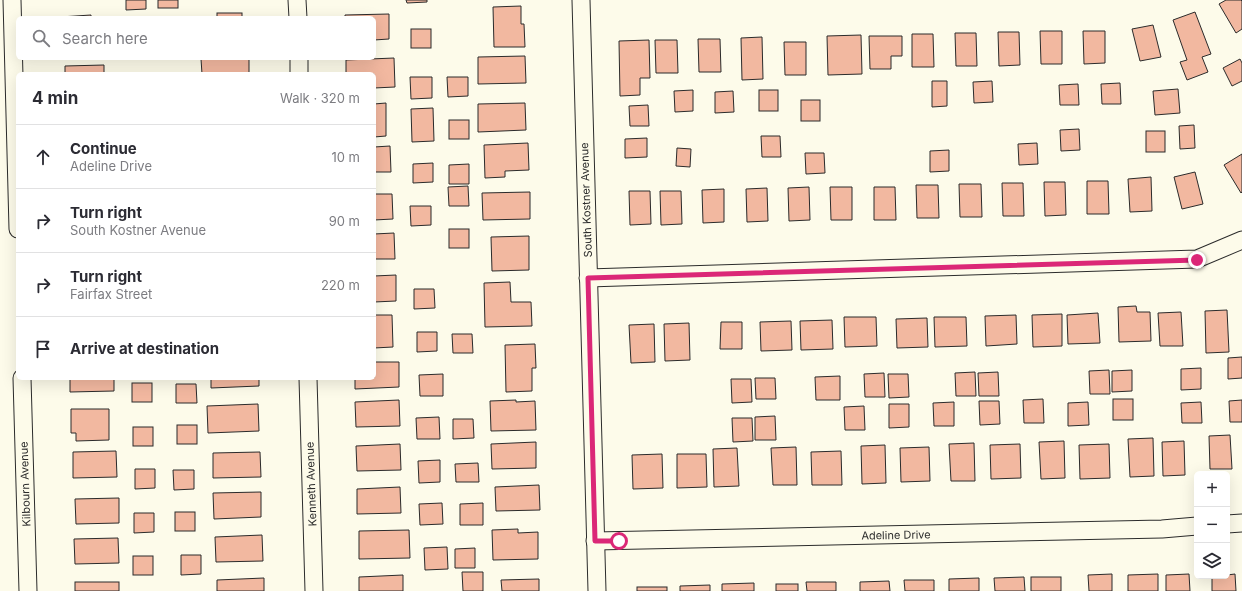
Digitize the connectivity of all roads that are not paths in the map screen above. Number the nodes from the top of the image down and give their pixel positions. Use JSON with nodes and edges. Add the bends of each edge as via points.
{"nodes":[{"id":1,"x":12,"y":0,"type":"edge"},
{"id":2,"x":297,"y":0,"type":"edge"},
{"id":3,"x":580,"y":0,"type":"edge"},
{"id":4,"x":298,"y":16,"type":"edge"},
{"id":5,"x":299,"y":60,"type":"edge"},
{"id":6,"x":299,"y":72,"type":"edge"},
{"id":7,"x":16,"y":153,"type":"edge"},
{"id":8,"x":1242,"y":240,"type":"edge"},
{"id":9,"x":588,"y":278,"type":"junction"},
{"id":10,"x":22,"y":380,"type":"edge"},
{"id":11,"x":308,"y":380,"type":"edge"},
{"id":12,"x":1242,"y":523,"type":"edge"},
{"id":13,"x":1230,"y":524,"type":"edge"},
{"id":14,"x":1194,"y":526,"type":"edge"},
{"id":15,"x":595,"y":541,"type":"junction"},
{"id":16,"x":28,"y":591,"type":"edge"},
{"id":17,"x":314,"y":591,"type":"edge"},
{"id":18,"x":597,"y":591,"type":"edge"}],
"edges":[{"from":1,"to":7,"type":"street"},
{"from":2,"to":4,"type":"street"},
{"from":3,"to":9,"type":"street","name":"South Kostner Avenue"},
{"from":5,"to":6,"type":"street"},
{"from":8,"to":9,"type":"street","via":[[1197,260]]},
{"from":9,"to":15,"type":"street","name":"South Kostner Avenue"},
{"from":10,"to":16,"type":"street","name":"Kilbourn Avenue"},
{"from":11,"to":17,"type":"street","name":"Kenneth Avenue"},
{"from":12,"to":13,"type":"street"},
{"from":14,"to":15,"type":"street","name":"Adeline Drive","via":[[1138,530]]},
{"from":15,"to":18,"type":"street","name":"South Kostner Avenue"}]}
